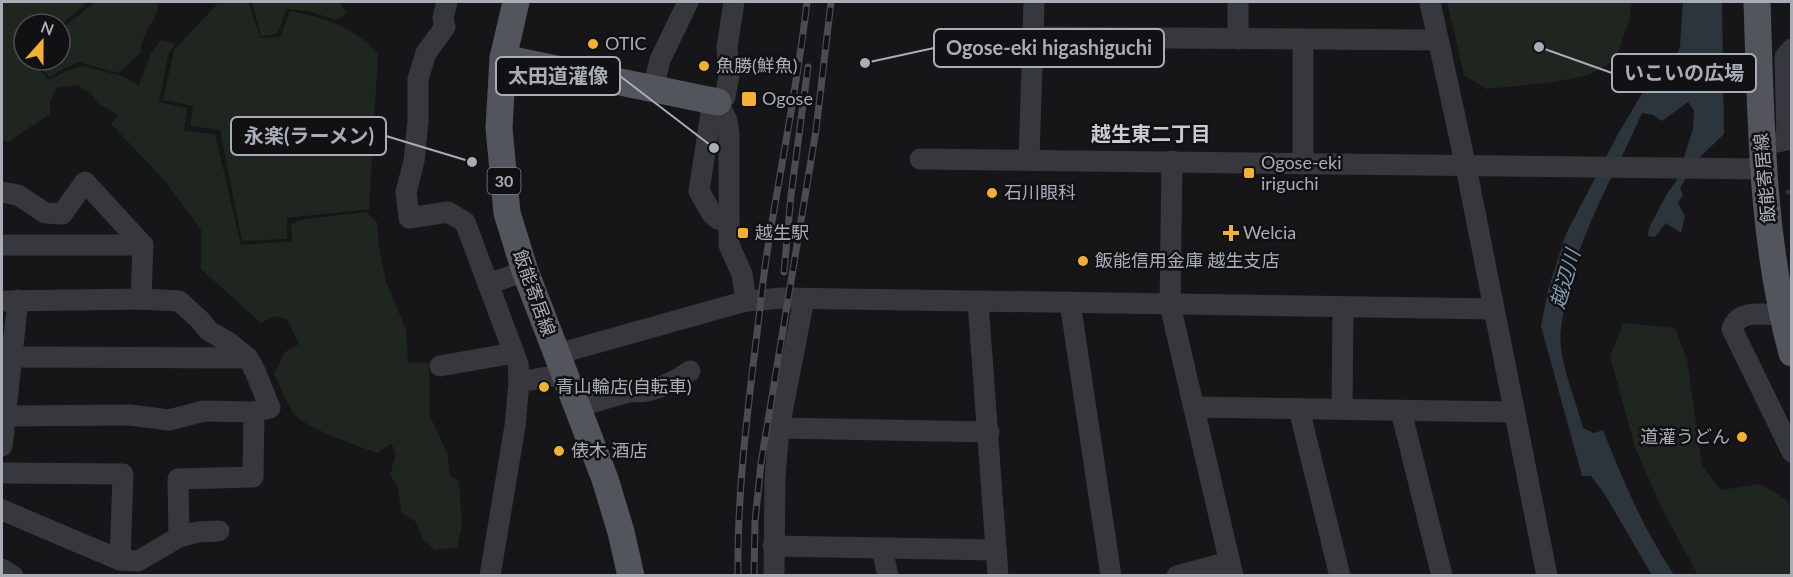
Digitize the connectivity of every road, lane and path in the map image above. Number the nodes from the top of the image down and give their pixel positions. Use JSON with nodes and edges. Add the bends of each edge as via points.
{"nodes":[{"id":1,"x":447,"y":2,"type":"edge"},
{"id":2,"x":516,"y":2,"type":"edge"},
{"id":3,"x":688,"y":2,"type":"edge"},
{"id":4,"x":734,"y":2,"type":"edge"},
{"id":5,"x":1034,"y":2,"type":"edge"},
{"id":6,"x":1238,"y":2,"type":"edge"},
{"id":7,"x":1430,"y":2,"type":"edge"},
{"id":8,"x":1757,"y":2,"type":"edge"},
{"id":9,"x":1032,"y":37,"type":"junction"},
{"id":10,"x":1238,"y":39,"type":"junction"},
{"id":11,"x":1303,"y":39,"type":"junction"},
{"id":12,"x":1438,"y":40,"type":"junction"},
{"id":13,"x":1791,"y":49,"type":"edge"},
{"id":14,"x":503,"y":58,"type":"junction"},
{"id":15,"x":652,"y":88,"type":"junction"},
{"id":16,"x":713,"y":101,"type":"junction"},
{"id":17,"x":1762,"y":157,"type":"junction"},
{"id":18,"x":920,"y":159,"type":"dead end"},
{"id":19,"x":1029,"y":160,"type":"junction"},
{"id":20,"x":1172,"y":161,"type":"junction"},
{"id":21,"x":1303,"y":164,"type":"junction"},
{"id":22,"x":1466,"y":167,"type":"junction"},
{"id":23,"x":2,"y":192,"type":"edge"},
{"id":24,"x":45,"y":213,"type":"junction"},
{"id":25,"x":729,"y":222,"type":"junction"},
{"id":26,"x":2,"y":245,"type":"edge"},
{"id":27,"x":142,"y":245,"type":"junction"},
{"id":28,"x":45,"y":246,"type":"junction"},
{"id":29,"x":525,"y":271,"type":"junction"},
{"id":30,"x":488,"y":284,"type":"junction"},
{"id":31,"x":804,"y":298,"type":"junction"},
{"id":32,"x":141,"y":299,"type":"junction"},
{"id":33,"x":10,"y":301,"type":"edge"},
{"id":34,"x":746,"y":301,"type":"junction"},
{"id":35,"x":978,"y":302,"type":"junction"},
{"id":36,"x":1070,"y":302,"type":"junction"},
{"id":37,"x":1170,"y":305,"type":"junction"},
{"id":38,"x":1343,"y":308,"type":"junction"},
{"id":39,"x":1494,"y":309,"type":"junction"},
{"id":40,"x":1783,"y":315,"type":"junction"},
{"id":41,"x":1791,"y":352,"type":"edge"},
{"id":42,"x":514,"y":353,"type":"junction"},
{"id":43,"x":13,"y":357,"type":"junction"},
{"id":44,"x":248,"y":358,"type":"junction"},
{"id":45,"x":561,"y":364,"type":"junction"},
{"id":46,"x":440,"y":366,"type":"dead end"},
{"id":47,"x":690,"y":371,"type":"dead end"},
{"id":48,"x":519,"y":382,"type":"junction"},
{"id":49,"x":577,"y":407,"type":"junction"},
{"id":50,"x":1194,"y":407,"type":"junction"},
{"id":51,"x":1342,"y":408,"type":"junction"},
{"id":52,"x":1299,"y":409,"type":"junction"},
{"id":53,"x":1401,"y":411,"type":"junction"},
{"id":54,"x":254,"y":412,"type":"junction"},
{"id":55,"x":1514,"y":412,"type":"junction"},
{"id":56,"x":5,"y":416,"type":"junction"},
{"id":57,"x":779,"y":428,"type":"junction"},
{"id":58,"x":988,"y":432,"type":"junction"},
{"id":59,"x":2,"y":446,"type":"edge"},
{"id":60,"x":1791,"y":452,"type":"edge"},
{"id":61,"x":2,"y":473,"type":"edge"},
{"id":62,"x":2,"y":510,"type":"edge"},
{"id":63,"x":219,"y":531,"type":"dead end"},
{"id":64,"x":178,"y":537,"type":"junction"},
{"id":65,"x":773,"y":546,"type":"junction"},
{"id":66,"x":882,"y":549,"type":"junction"},
{"id":67,"x":996,"y":550,"type":"junction"},
{"id":68,"x":120,"y":560,"type":"junction"},
{"id":69,"x":2,"y":569,"type":"edge"},
{"id":70,"x":1231,"y":569,"type":"edge"},
{"id":71,"x":13,"y":576,"type":"edge"},
{"id":72,"x":490,"y":576,"type":"edge"},
{"id":73,"x":631,"y":576,"type":"edge"},
{"id":74,"x":774,"y":576,"type":"edge"},
{"id":75,"x":888,"y":576,"type":"edge"},
{"id":76,"x":998,"y":576,"type":"edge"},
{"id":77,"x":1111,"y":576,"type":"edge"},
{"id":78,"x":1177,"y":576,"type":"edge"},
{"id":79,"x":1340,"y":576,"type":"edge"},
{"id":80,"x":1442,"y":576,"type":"edge"},
{"id":81,"x":1547,"y":576,"type":"edge"}],
"edges":[{"from":1,"to":30,"type":"street","via":[[445,27],[426,53],[418,79],[418,121],[407,201],[410,218],[448,212],[465,222]]},
{"from":2,"to":14,"type":"main road","name":"飯能寄居線","number":"30"},
{"from":3,"to":15,"type":"street","via":[[660,60]]},
{"from":4,"to":16,"type":"street","via":[[725,97]]},
{"from":5,"to":9,"type":"street"},
{"from":6,"to":10,"type":"street"},
{"from":7,"to":12,"type":"street"},
{"from":8,"to":17,"type":"main road","name":"飯能寄居線"},
{"from":9,"to":10,"type":"street"},
{"from":9,"to":19,"type":"street"},
{"from":10,"to":11,"type":"street"},
{"from":11,"to":12,"type":"street"},
{"from":11,"to":21,"type":"street"},
{"from":12,"to":22,"type":"street"},
{"from":13,"to":17,"type":"street","via":[[1785,57],[1787,140]]},
{"from":14,"to":15,"type":"main road"},
{"from":14,"to":29,"type":"main road","name":"飯能寄居線","number":"30","via":[[499,128],[507,213]]},
{"from":15,"to":16,"type":"main road"},
{"from":16,"to":25,"type":"street","via":[[728,121]]},
{"from":16,"to":25,"type":"street","via":[[699,191],[712,214]]},
{"from":17,"to":22,"type":"street","via":[[1722,170]]},
{"from":17,"to":40,"type":"main road","name":"飯能寄居線"},
{"from":18,"to":19,"type":"street"},
{"from":19,"to":20,"type":"street"},
{"from":20,"to":21,"type":"street"},
{"from":20,"to":37,"type":"street"},
{"from":21,"to":22,"type":"street"},
{"from":22,"to":39,"type":"street"},
{"from":23,"to":24,"type":"street","via":[[18,195]]},
{"from":24,"to":27,"type":"street","via":[[62,214],[85,182]]},
{"from":24,"to":28,"type":"street"},
{"from":25,"to":34,"type":"street","via":[[729,244],[742,274]]},
{"from":26,"to":28,"type":"street"},
{"from":27,"to":28,"type":"street"},
{"from":27,"to":32,"type":"street"},
{"from":29,"to":30,"type":"street"},
{"from":29,"to":45,"type":"main road","name":"飯能寄居線","number":"30"},
{"from":30,"to":42,"type":"street"},
{"from":31,"to":34,"type":"street"},
{"from":31,"to":35,"type":"street"},
{"from":31,"to":57,"type":"street"},
{"from":32,"to":33,"type":"street"},
{"from":32,"to":44,"type":"street","via":[[179,301],[209,331]]},
{"from":33,"to":43,"type":"street"},
{"from":34,"to":45,"type":"street"},
{"from":35,"to":36,"type":"street"},
{"from":35,"to":58,"type":"street"},
{"from":36,"to":37,"type":"street"},
{"from":36,"to":77,"type":"street"},
{"from":37,"to":38,"type":"street"},
{"from":37,"to":50,"type":"street"},
{"from":38,"to":39,"type":"street"},
{"from":38,"to":51,"type":"street"},
{"from":39,"to":55,"type":"street"},
{"from":40,"to":41,"type":"main road","name":"飯能寄居線"},
{"from":40,"to":60,"type":"street","via":[[1747,314],[1734,322],[1732,329]]},
{"from":42,"to":46,"type":"street"},
{"from":42,"to":48,"type":"street"},
{"from":43,"to":44,"type":"street"},
{"from":43,"to":56,"type":"street"},
{"from":44,"to":54,"type":"street","via":[[270,408]]},
{"from":45,"to":48,"type":"street"},
{"from":45,"to":49,"type":"main road","name":"飯能寄居線","number":"30"},
{"from":47,"to":49,"type":"street","via":[[679,380],[639,393],[632,391]]},
{"from":48,"to":72,"type":"street"},
{"from":49,"to":73,"type":"main road","name":"飯能寄居線","number":"30","via":[[605,479]]},
{"from":50,"to":52,"type":"street"},
{"from":50,"to":70,"type":"street"},
{"from":51,"to":52,"type":"street"},
{"from":51,"to":53,"type":"street"},
{"from":52,"to":79,"type":"street"},
{"from":53,"to":55,"type":"street"},
{"from":53,"to":80,"type":"street"},
{"from":54,"to":56,"type":"street","via":[[204,411],[169,420],[129,415]]},
{"from":54,"to":64,"type":"street","via":[[253,477],[178,479]]},
{"from":55,"to":81,"type":"street"},
{"from":56,"to":59,"type":"street"},
{"from":57,"to":58,"type":"street"},
{"from":57,"to":65,"type":"street"},
{"from":58,"to":67,"type":"street"},
{"from":61,"to":68,"type":"street","via":[[123,474]]},
{"from":62,"to":68,"type":"street"},
{"from":63,"to":64,"type":"street"},
{"from":64,"to":68,"type":"street","via":[[138,561]]},
{"from":65,"to":66,"type":"street"},
{"from":65,"to":74,"type":"street"},
{"from":66,"to":67,"type":"street"},
{"from":66,"to":75,"type":"street"},
{"from":67,"to":76,"type":"street"},
{"from":69,"to":71,"type":"street"},
{"from":70,"to":78,"type":"street"}]}
